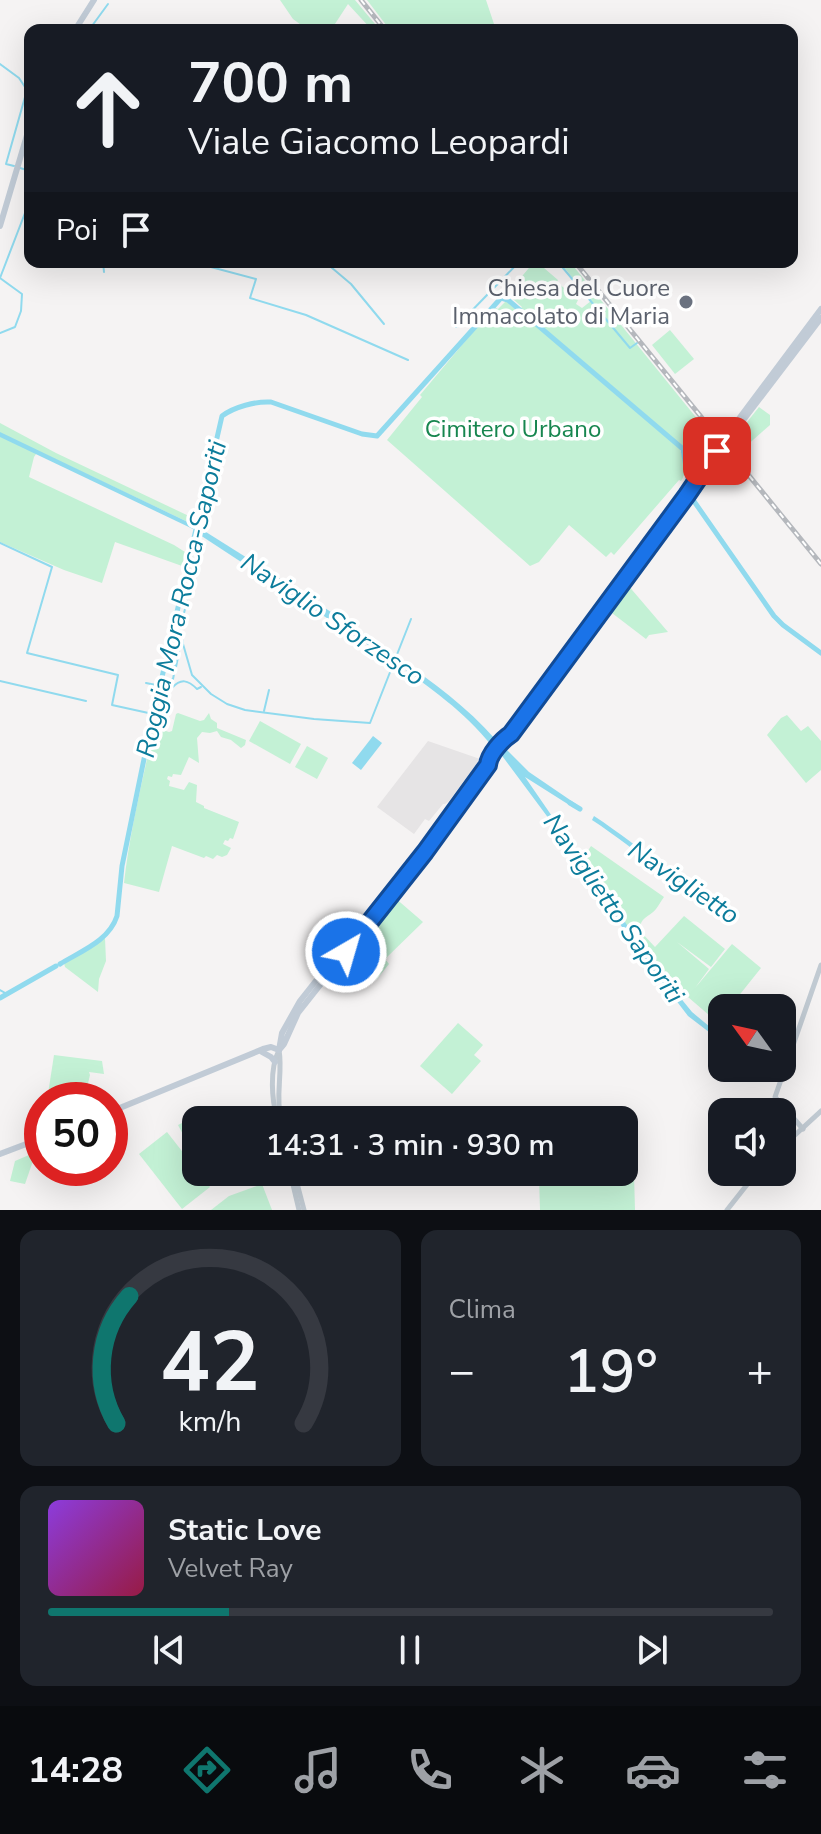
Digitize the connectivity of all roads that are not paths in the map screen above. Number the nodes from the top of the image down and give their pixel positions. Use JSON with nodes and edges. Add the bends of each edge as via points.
{"nodes":[{"id":1,"x":94,"y":0,"type":"edge"},
{"id":2,"x":79,"y":24,"type":"edge"},
{"id":3,"x":24,"y":145,"type":"edge"},
{"id":4,"x":0,"y":226,"type":"edge"},
{"id":5,"x":821,"y":309,"type":"edge"},
{"id":6,"x":821,"y":318,"type":"edge"},
{"id":7,"x":734,"y":428,"type":"junction"},
{"id":8,"x":488,"y":760,"type":"junction"},
{"id":9,"x":821,"y":966,"type":"edge"},
{"id":10,"x":282,"y":1033,"type":"junction"},
{"id":11,"x":279,"y":1050,"type":"junction"},
{"id":12,"x":259,"y":1053,"type":"junction"},
{"id":13,"x":248,"y":1056,"type":"junction"},
{"id":14,"x":275,"y":1062,"type":"junction"},
{"id":15,"x":128,"y":1105,"type":"edge"},
{"id":16,"x":275,"y":1106,"type":"edge"},
{"id":17,"x":278,"y":1106,"type":"edge"},
{"id":18,"x":821,"y":1111,"type":"edge"},
{"id":19,"x":803,"y":1129,"type":"junction"},
{"id":20,"x":796,"y":1135,"type":"edge"},
{"id":21,"x":24,"y":1145,"type":"edge"},
{"id":22,"x":0,"y":1154,"type":"edge"},
{"id":23,"x":296,"y":1186,"type":"edge"},
{"id":24,"x":746,"y":1186,"type":"edge"},
{"id":25,"x":302,"y":1210,"type":"edge"},
{"id":26,"x":727,"y":1210,"type":"edge"}],
"edges":[{"from":1,"to":2,"type":"main road"},
{"from":3,"to":4,"type":"main road"},
{"from":5,"to":7,"type":"main road"},
{"from":6,"to":7,"type":"main road"},
{"from":7,"to":8,"type":"main road","bridge":true},
{"from":8,"to":10,"type":"main road","via":[[300,1001]]},
{"from":8,"to":11,"type":"main road","via":[[425,852],[298,1013]]},
{"from":9,"to":19,"type":"street","via":[[775,1097]]},
{"from":10,"to":11,"type":"main road"},
{"from":10,"to":13,"type":"main road"},
{"from":11,"to":12,"type":"main road"},
{"from":11,"to":14,"type":"street"},
{"from":11,"to":17,"type":"street"},
{"from":12,"to":13,"type":"main road"},
{"from":12,"to":14,"type":"main road"},
{"from":13,"to":15,"type":"main road"},
{"from":14,"to":16,"type":"street"},
{"from":18,"to":19,"type":"street"},
{"from":19,"to":20,"type":"street"},
{"from":21,"to":22,"type":"main road"},
{"from":23,"to":25,"type":"street"},
{"from":24,"to":26,"type":"street"}]}
